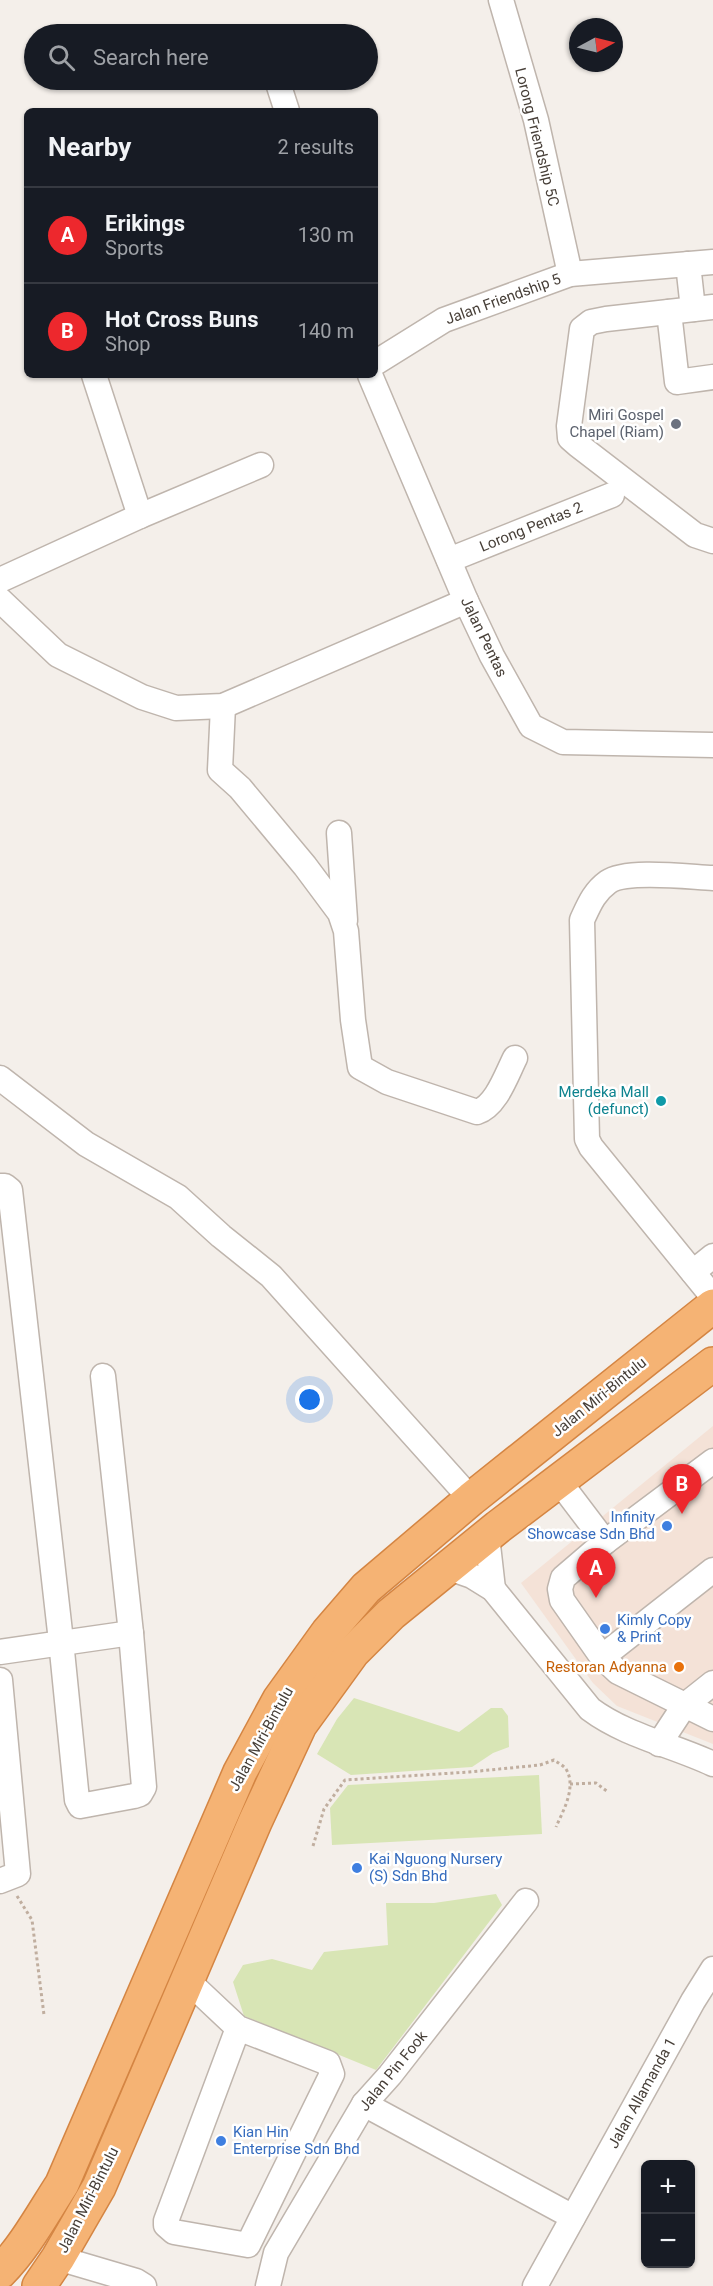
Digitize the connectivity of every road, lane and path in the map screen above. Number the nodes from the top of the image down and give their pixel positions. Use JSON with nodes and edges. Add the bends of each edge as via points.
{"nodes":[{"id":1,"x":501,"y":0,"type":"edge"},
{"id":2,"x":280,"y":90,"type":"edge"},
{"id":3,"x":286,"y":108,"type":"edge"},
{"id":4,"x":713,"y":262,"type":"edge"},
{"id":5,"x":688,"y":264,"type":"junction"},
{"id":6,"x":570,"y":274,"type":"junction"},
{"id":7,"x":703,"y":308,"type":"edge"},
{"id":8,"x":669,"y":312,"type":"junction"},
{"id":9,"x":378,"y":361,"type":"edge"},
{"id":10,"x":713,"y":376,"type":"edge"},
{"id":11,"x":95,"y":378,"type":"edge"},
{"id":12,"x":371,"y":378,"type":"edge"},
{"id":13,"x":261,"y":465,"type":"dead end"},
{"id":14,"x":612,"y":495,"type":"dead end"},
{"id":15,"x":140,"y":516,"type":"junction"},
{"id":16,"x":713,"y":541,"type":"edge"},
{"id":17,"x":449,"y":560,"type":"junction"},
{"id":18,"x":0,"y":580,"type":"edge"},
{"id":19,"x":0,"y":600,"type":"edge"},
{"id":20,"x":466,"y":601,"type":"junction"},
{"id":21,"x":223,"y":706,"type":"junction"},
{"id":22,"x":713,"y":745,"type":"edge"},
{"id":23,"x":339,"y":833,"type":"dead end"},
{"id":24,"x":713,"y":878,"type":"edge"},
{"id":25,"x":346,"y":931,"type":"junction"},
{"id":26,"x":515,"y":1058,"type":"dead end"},
{"id":27,"x":0,"y":1078,"type":"edge"},
{"id":28,"x":0,"y":1186,"type":"edge"},
{"id":29,"x":713,"y":1256,"type":"edge"},
{"id":30,"x":693,"y":1272,"type":"junction"},
{"id":31,"x":713,"y":1297,"type":"edge"},
{"id":32,"x":713,"y":1306,"type":"edge"},
{"id":33,"x":713,"y":1364,"type":"edge"},
{"id":34,"x":103,"y":1376,"type":"dead end"},
{"id":35,"x":713,"y":1461,"type":"edge"},
{"id":36,"x":558,"y":1480,"type":"junction"},
{"id":37,"x":471,"y":1499,"type":"junction"},
{"id":38,"x":487,"y":1536,"type":"junction"},
{"id":39,"x":605,"y":1542,"type":"junction"},
{"id":40,"x":449,"y":1568,"type":"junction"},
{"id":41,"x":713,"y":1570,"type":"edge"},
{"id":42,"x":493,"y":1589,"type":"junction"},
{"id":43,"x":130,"y":1633,"type":"junction"},
{"id":44,"x":61,"y":1641,"type":"junction"},
{"id":45,"x":0,"y":1652,"type":"edge"},
{"id":46,"x":602,"y":1657,"type":"junction"},
{"id":47,"x":0,"y":1680,"type":"edge"},
{"id":48,"x":713,"y":1683,"type":"edge"},
{"id":49,"x":684,"y":1706,"type":"junction"},
{"id":50,"x":713,"y":1719,"type":"edge"},
{"id":51,"x":659,"y":1744,"type":"junction"},
{"id":52,"x":713,"y":1764,"type":"edge"},
{"id":53,"x":570,"y":1784,"type":"junction"},
{"id":54,"x":608,"y":1792,"type":"dead end"},
{"id":55,"x":556,"y":1827,"type":"dead end"},
{"id":56,"x":313,"y":1846,"type":"dead end"},
{"id":57,"x":3,"y":1880,"type":"edge"},
{"id":58,"x":526,"y":1902,"type":"dead end"},
{"id":59,"x":713,"y":1970,"type":"edge"},
{"id":60,"x":188,"y":1981,"type":"junction"},
{"id":61,"x":44,"y":2015,"type":"dead end"},
{"id":62,"x":238,"y":2028,"type":"junction"},
{"id":63,"x":364,"y":2104,"type":"junction"},
{"id":64,"x":573,"y":2217,"type":"junction"},
{"id":65,"x":251,"y":2238,"type":"junction"},
{"id":66,"x":276,"y":2253,"type":"junction"},
{"id":67,"x":58,"y":2258,"type":"junction"},
{"id":68,"x":0,"y":2271,"type":"edge"},
{"id":69,"x":39,"y":2286,"type":"edge"},
{"id":70,"x":144,"y":2286,"type":"edge"},
{"id":71,"x":268,"y":2286,"type":"edge"},
{"id":72,"x":535,"y":2286,"type":"edge"}],
"edges":[{"from":1,"to":6,"type":"street","name":"Lorong Friendship 5C","via":[[536,120]]},
{"from":2,"to":3,"type":"street"},
{"from":4,"to":5,"type":"street","name":"Jalan Friendship 5"},
{"from":5,"to":6,"type":"street","name":"Jalan Friendship 5"},
{"from":5,"to":7,"type":"street"},
{"from":6,"to":9,"type":"street","name":"Jalan Friendship 5","via":[[444,320]]},
{"from":7,"to":8,"type":"street"},
{"from":8,"to":10,"type":"street","via":[[677,382]]},
{"from":8,"to":16,"type":"street","via":[[606,319],[582,329],[570,438],[695,535]]},
{"from":11,"to":15,"type":"street"},
{"from":12,"to":17,"type":"street","name":"Jalan Pentas"},
{"from":13,"to":15,"type":"street"},
{"from":14,"to":17,"type":"street","name":"Lorong Pentas 2"},
{"from":15,"to":18,"type":"street"},
{"from":17,"to":20,"type":"street","name":"Jalan Pentas"},
{"from":19,"to":21,"type":"street","via":[[58,655],[142,697],[176,708]]},
{"from":20,"to":21,"type":"street"},
{"from":20,"to":22,"type":"street","name":"Jalan Pentas","via":[[531,726],[563,742]]},
{"from":21,"to":25,"type":"street","via":[[220,770],[240,788],[305,866],[340,913]]},
{"from":23,"to":25,"type":"street"},
{"from":24,"to":30,"type":"street","via":[[632,875],[609,881],[594,896],[582,920],[587,1139]]},
{"from":25,"to":26,"type":"street","via":[[360,1067],[387,1082],[477,1112],[490,1103]]},
{"from":27,"to":37,"type":"street","via":[[86,1144],[178,1197],[270,1276]]},
{"from":28,"to":44,"type":"street","via":[[10,1190]]},
{"from":29,"to":30,"type":"street"},
{"from":30,"to":31,"type":"street"},
{"from":32,"to":37,"type":"highway","name":"Jalan Miri-Bintulu"},
{"from":33,"to":36,"type":"highway","name":"Jalan Miri-Bintulu"},
{"from":34,"to":43,"type":"street"},
{"from":35,"to":39,"type":"street"},
{"from":36,"to":38,"type":"highway","name":"Jalan Miri-Bintulu"},
{"from":36,"to":39,"type":"street"},
{"from":37,"to":68,"type":"highway","name":"Jalan Miri-Bintulu","via":[[366,1588],[328,1632],[279,1700],[240,1772],[62,2184]]},
{"from":38,"to":40,"type":"highway","name":"Jalan Miri-Bintulu"},
{"from":38,"to":42,"type":"street"},
{"from":39,"to":46,"type":"street","via":[[563,1578],[560,1589],[562,1600]]},
{"from":40,"to":42,"type":"street"},
{"from":40,"to":60,"type":"highway","name":"Jalan Miri-Bintulu","via":[[391,1614],[353,1652],[300,1725]]},
{"from":41,"to":46,"type":"street"},
{"from":42,"to":51,"type":"street","via":[[590,1709]]},
{"from":43,"to":44,"type":"street"},
{"from":43,"to":44,"type":"street","via":[[144,1787],[134,1796],[81,1806],[76,1800]]},
{"from":44,"to":45,"type":"street"},
{"from":46,"to":49,"type":"street","via":[[618,1672]]},
{"from":47,"to":57,"type":"street","via":[[18,1874]]},
{"from":48,"to":49,"type":"street"},
{"from":49,"to":50,"type":"street"},
{"from":49,"to":51,"type":"street"},
{"from":51,"to":52,"type":"street"},
{"from":53,"to":54,"type":"path","via":[[596,1783]]},
{"from":53,"to":55,"type":"path"},
{"from":53,"to":56,"type":"path","via":[[566,1769],[554,1760],[469,1772],[345,1780],[324,1809]]},
{"from":57,"to":61,"type":"path","via":[[33,1920]]},
{"from":58,"to":63,"type":"street","name":"Jalan Pin Fook"},
{"from":59,"to":64,"type":"street","name":"Jalan Allamanda 1"},
{"from":60,"to":62,"type":"street"},
{"from":60,"to":67,"type":"highway","name":"Jalan Miri-Bintulu","via":[[99,2187]]},
{"from":62,"to":65,"type":"street","via":[[328,2063],[332,2074]]},
{"from":62,"to":65,"type":"street","via":[[166,2225],[174,2232],[248,2245]]},
{"from":63,"to":64,"type":"street"},
{"from":63,"to":66,"type":"street","name":"Jalan Pin Fook"},
{"from":64,"to":72,"type":"street","name":"Jalan Allamanda 1"},
{"from":65,"to":66,"type":"street"},
{"from":66,"to":71,"type":"street","name":"Jalan Pin Fook"},
{"from":67,"to":69,"type":"highway","name":"Jalan Miri-Bintulu"},
{"from":67,"to":70,"type":"street"}]}
